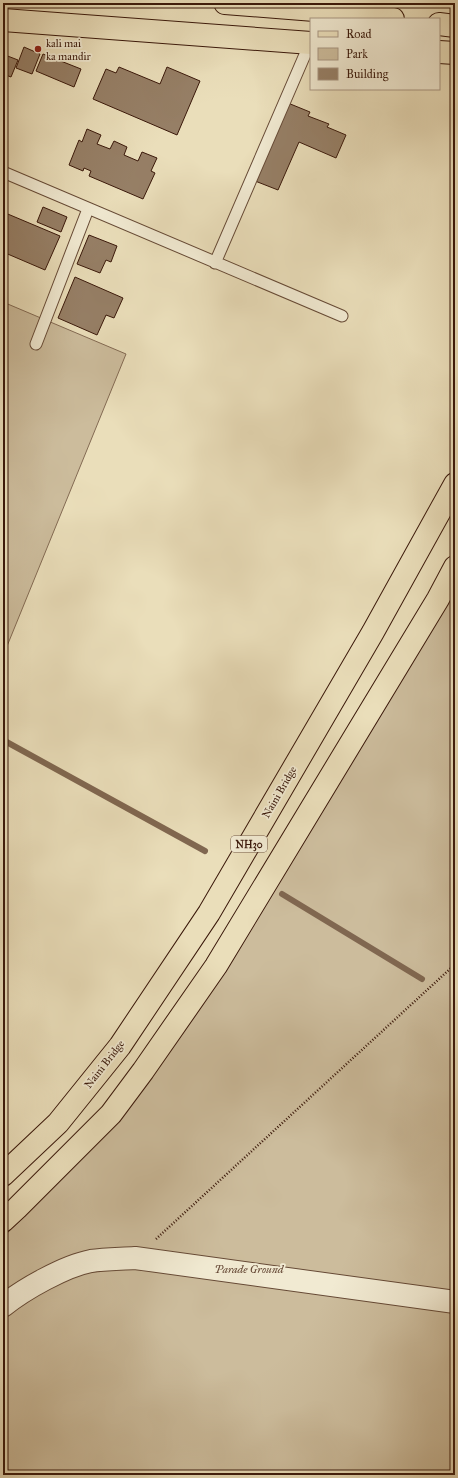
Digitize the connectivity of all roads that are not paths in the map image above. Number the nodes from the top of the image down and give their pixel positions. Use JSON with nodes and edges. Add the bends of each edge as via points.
{"nodes":[{"id":1,"x":230,"y":3,"type":"edge"},
{"id":2,"x":328,"y":7,"type":"edge"},
{"id":3,"x":388,"y":18,"type":"edge"},
{"id":4,"x":3,"y":20,"type":"edge"},
{"id":5,"x":440,"y":24,"type":"edge"},
{"id":6,"x":455,"y":26,"type":"edge"},
{"id":7,"x":310,"y":43,"type":"edge"},
{"id":8,"x":440,"y":52,"type":"edge"},
{"id":9,"x":455,"y":53,"type":"edge"},
{"id":10,"x":3,"y":172,"type":"edge"},
{"id":11,"x":88,"y":209,"type":"junction"},
{"id":12,"x":216,"y":263,"type":"junction"},
{"id":13,"x":342,"y":316,"type":"dead end"},
{"id":14,"x":36,"y":344,"type":"dead end"},
{"id":15,"x":455,"y":484,"type":"edge"},
{"id":16,"x":455,"y":567,"type":"edge"},
{"id":17,"x":3,"y":1175,"type":"edge"},
{"id":18,"x":3,"y":1221,"type":"edge"},
{"id":19,"x":455,"y":1302,"type":"edge"},
{"id":20,"x":3,"y":1306,"type":"edge"}],
"edges":[{"from":1,"to":2,"type":"main road"},
{"from":2,"to":3,"type":"main road"},
{"from":4,"to":7,"type":"main road"},
{"from":5,"to":6,"type":"main road"},
{"from":7,"to":12,"type":"lane"},
{"from":8,"to":9,"type":"main road"},
{"from":10,"to":11,"type":"lane"},
{"from":11,"to":12,"type":"lane"},
{"from":11,"to":14,"type":"lane"},
{"from":12,"to":13,"type":"lane"},
{"from":15,"to":17,"type":"main road","name":"Naini Bridge","number":"NH30","via":[[373,632],[209,913],[120,1046],[58,1123]]},
{"from":16,"to":18,"type":"main road","number":"NH30","via":[[216,966],[111,1114]]},
{"from":19,"to":20,"type":"street","via":[[135,1258],[90,1261],[57,1273]]}]}
